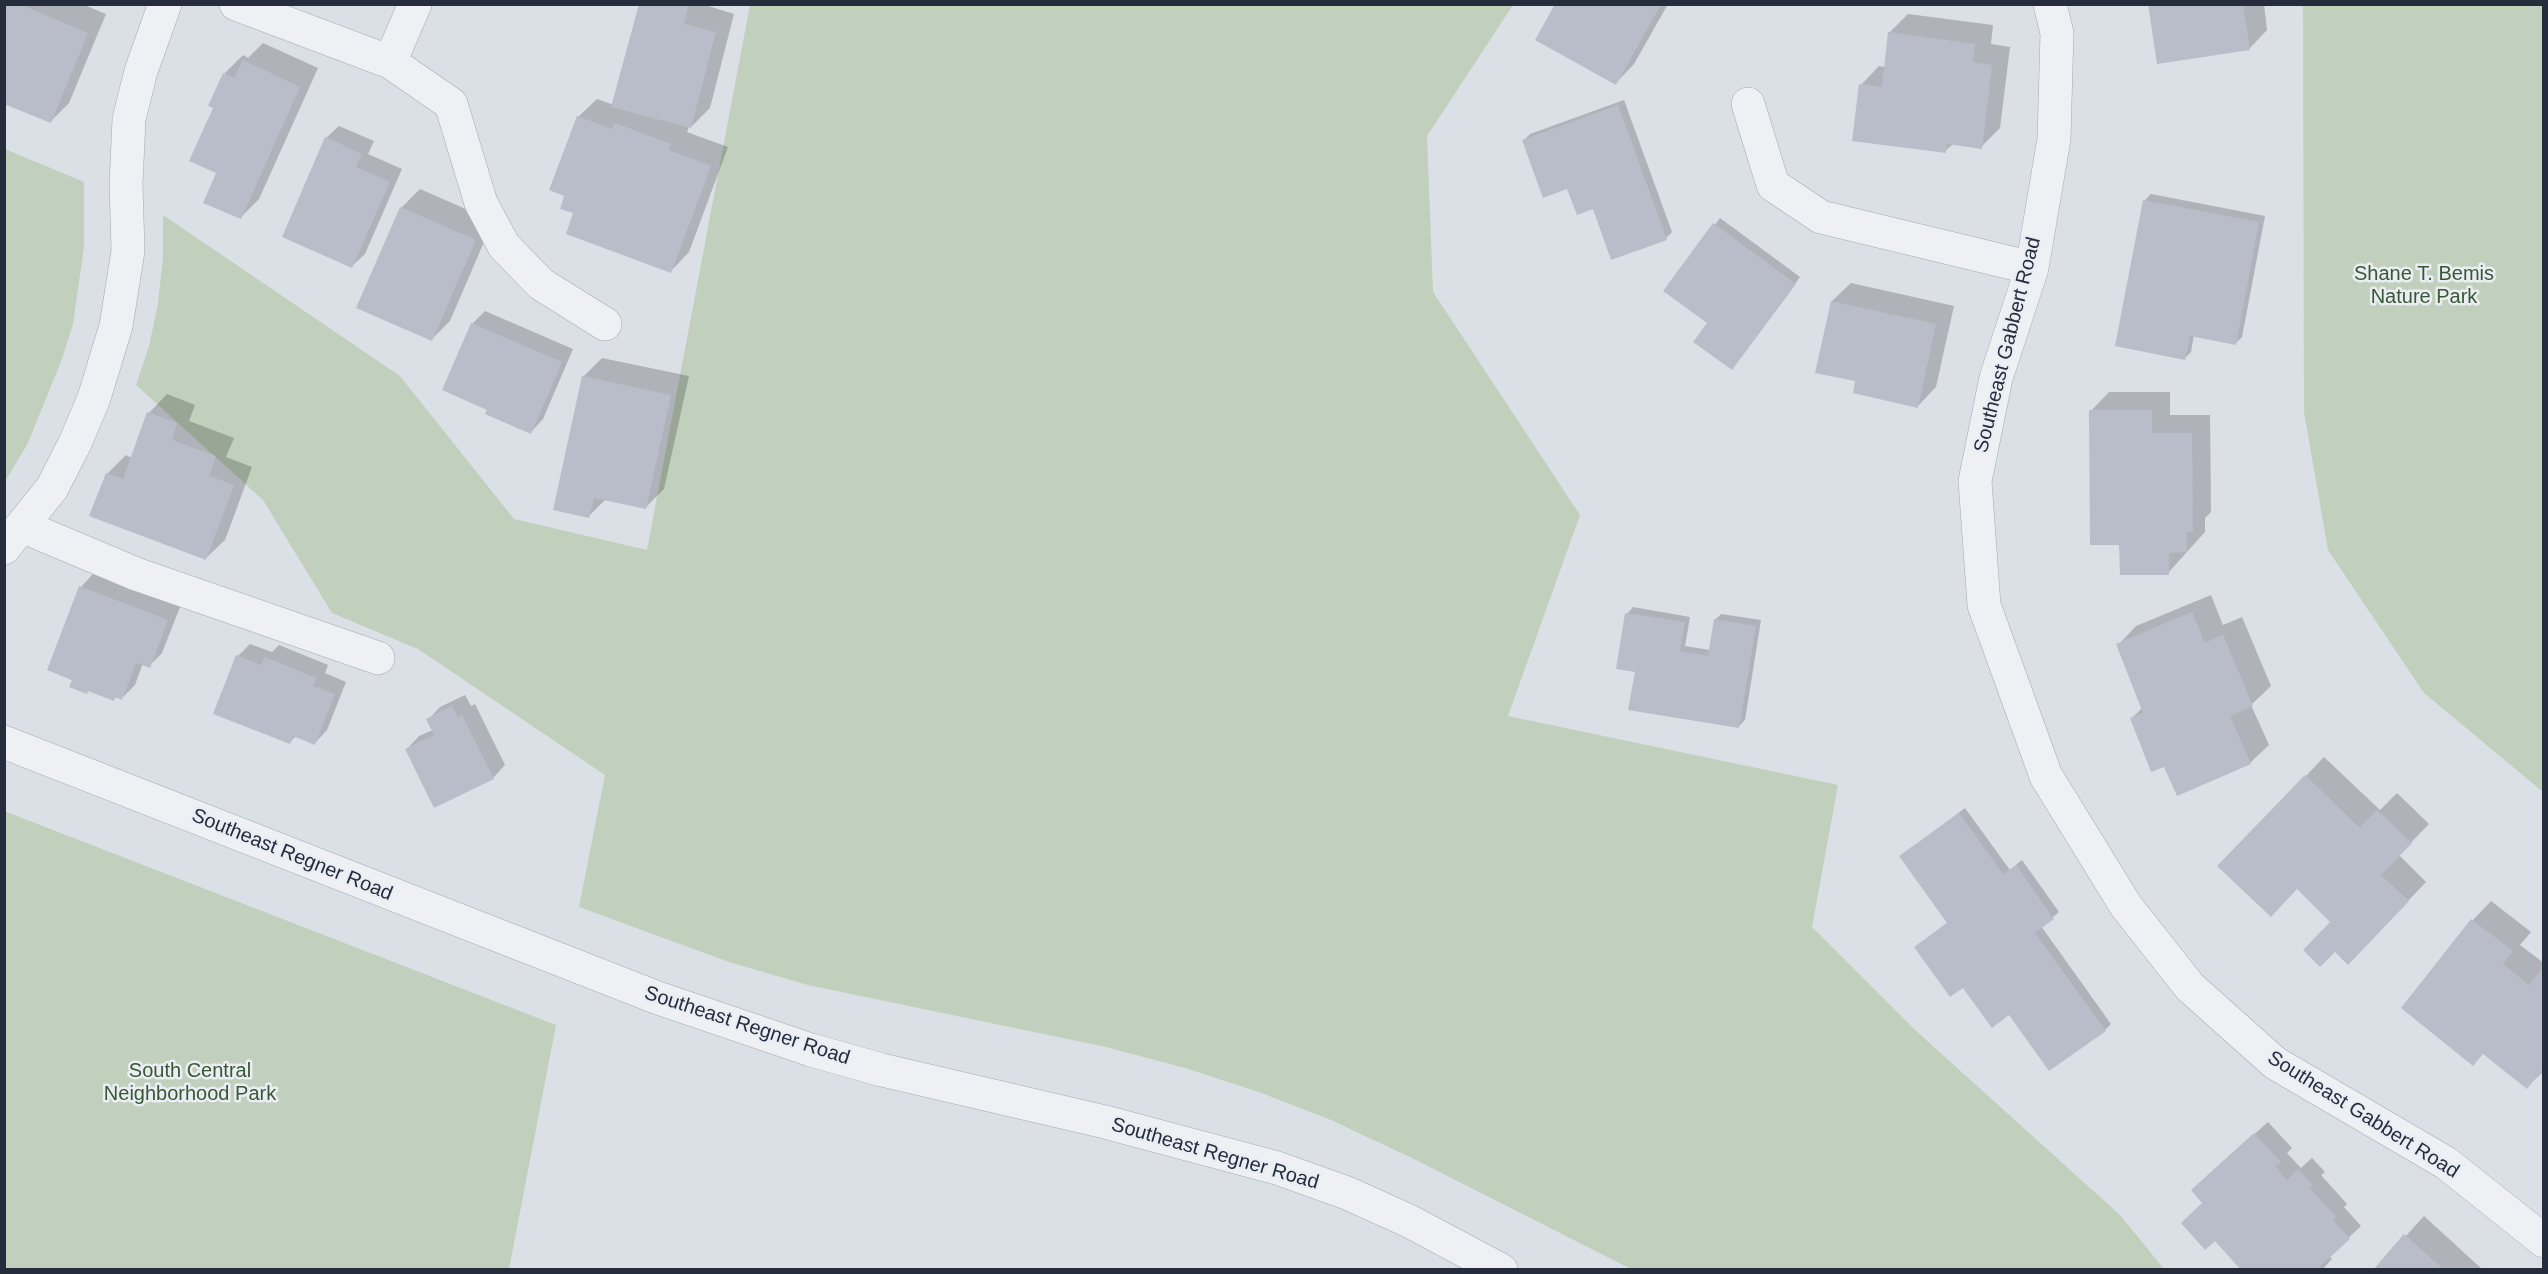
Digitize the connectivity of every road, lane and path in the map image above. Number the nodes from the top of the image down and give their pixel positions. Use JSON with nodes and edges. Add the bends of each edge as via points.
{"nodes":[{"id":1,"x":165,"y":4,"type":"edge"},
{"id":2,"x":236,"y":4,"type":"edge"},
{"id":3,"x":415,"y":4,"type":"edge"},
{"id":4,"x":2050,"y":4,"type":"edge"},
{"id":5,"x":390,"y":62,"type":"junction"},
{"id":6,"x":1748,"y":104,"type":"dead end"},
{"id":7,"x":2032,"y":268,"type":"junction"},
{"id":8,"x":605,"y":324,"type":"dead end"},
{"id":9,"x":13,"y":537,"type":"edge"},
{"id":10,"x":378,"y":658,"type":"dead end"},
{"id":11,"x":4,"y":742,"type":"edge"},
{"id":12,"x":2544,"y":1241,"type":"edge"},
{"id":13,"x":1501,"y":1269,"type":"edge"}],
"edges":[{"from":1,"to":9,"type":"street","via":[[129,119],[129,251],[116,326],[94,398],[75,443],[52,488]]},
{"from":2,"to":5,"type":"street"},
{"from":3,"to":5,"type":"street"},
{"from":4,"to":7,"type":"street","name":"Southeast Gabbert Road","via":[[2056,33],[2054,139]]},
{"from":5,"to":8,"type":"street","via":[[451,104],[481,203],[504,246],[541,284]]},
{"from":6,"to":7,"type":"street","via":[[1773,185],[1821,217]]},
{"from":7,"to":12,"type":"street","name":"Southeast Gabbert Road","via":[[1996,378],[1975,481],[1984,605],[2046,776],[2126,906],[2190,987],[2275,1063],[2446,1163]]},
{"from":9,"to":10,"type":"street","via":[[136,574]]},
{"from":11,"to":13,"type":"street","name":"Southeast Regner Road","via":[[658,998],[882,1070],[1105,1122],[1277,1168],[1409,1221]]}]}
